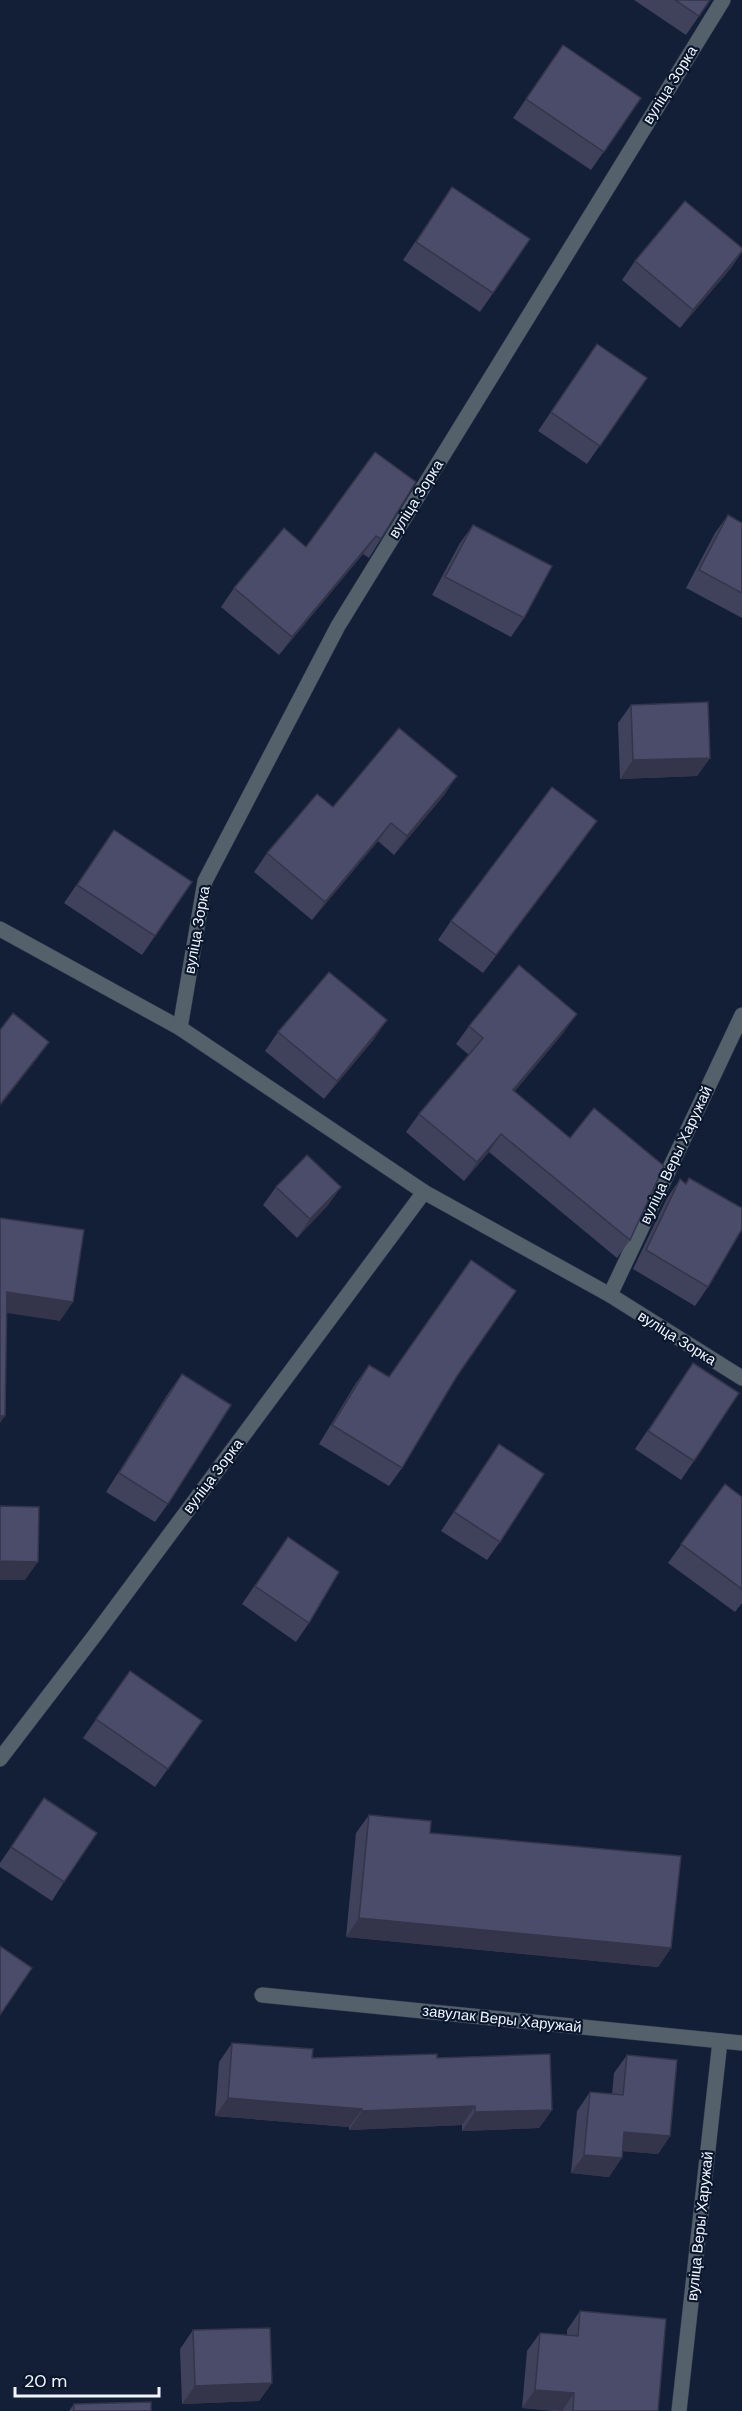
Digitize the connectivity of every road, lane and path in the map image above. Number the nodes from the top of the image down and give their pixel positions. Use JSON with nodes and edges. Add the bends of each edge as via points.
{"nodes":[{"id":1,"x":723,"y":0,"type":"edge"},
{"id":2,"x":0,"y":930,"type":"edge"},
{"id":3,"x":742,"y":1015,"type":"edge"},
{"id":4,"x":180,"y":1028,"type":"junction"},
{"id":5,"x":424,"y":1192,"type":"junction"},
{"id":6,"x":610,"y":1295,"type":"junction"},
{"id":7,"x":742,"y":1378,"type":"edge"},
{"id":8,"x":0,"y":1758,"type":"edge"},
{"id":9,"x":262,"y":1995,"type":"dead end"},
{"id":10,"x":720,"y":2041,"type":"junction"},
{"id":11,"x":742,"y":2043,"type":"edge"},
{"id":12,"x":679,"y":2411,"type":"edge"}],
"edges":[{"from":1,"to":4,"type":"street","name":"вуліца Зорка","via":[[338,626],[205,881]]},
{"from":2,"to":4,"type":"street","name":"вуліца Зорка"},
{"from":3,"to":6,"type":"street","name":"вуліца Веры Харужай"},
{"from":4,"to":5,"type":"street","name":"вуліца Зорка"},
{"from":5,"to":6,"type":"street","name":"вуліца Зорка"},
{"from":5,"to":8,"type":"street","name":"вуліца Зорка"},
{"from":6,"to":7,"type":"street","name":"вуліца Зорка"},
{"from":9,"to":10,"type":"street","name":"завулак Веры Харужай"},
{"from":10,"to":11,"type":"street","name":"завулак Веры Харужай"},
{"from":10,"to":12,"type":"street","name":"вуліца Веры Харужай"}]}
